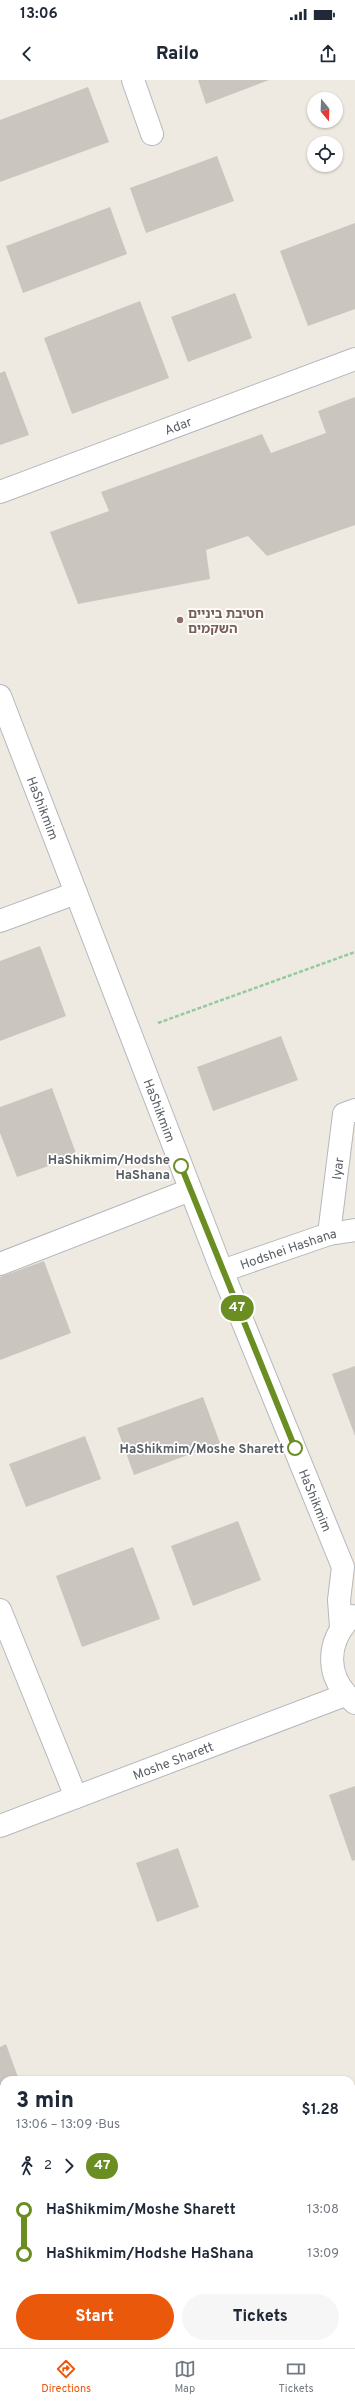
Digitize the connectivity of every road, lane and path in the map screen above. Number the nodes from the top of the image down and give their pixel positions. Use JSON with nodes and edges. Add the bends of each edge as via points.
{"nodes":[{"id":1,"x":133,"y":80,"type":"edge"},
{"id":2,"x":152,"y":134,"type":"dead end"},
{"id":3,"x":355,"y":359,"type":"edge"},
{"id":4,"x":0,"y":492,"type":"edge"},
{"id":5,"x":0,"y":696,"type":"edge"},
{"id":6,"x":76,"y":892,"type":"junction"},
{"id":7,"x":0,"y":921,"type":"edge"},
{"id":8,"x":355,"y":952,"type":"edge"},
{"id":9,"x":130,"y":1032,"type":"junction"},
{"id":10,"x":355,"y":1110,"type":"edge"},
{"id":11,"x":190,"y":1190,"type":"junction"},
{"id":12,"x":355,"y":1230,"type":"edge"},
{"id":13,"x":329,"y":1234,"type":"junction"},
{"id":14,"x":0,"y":1264,"type":"edge"},
{"id":15,"x":222,"y":1271,"type":"junction"},
{"id":16,"x":349,"y":1571,"type":"edge"},
{"id":17,"x":0,"y":1610,"type":"edge"},
{"id":18,"x":348,"y":1620,"type":"edge"},
{"id":19,"x":350,"y":1699,"type":"edge"},
{"id":20,"x":76,"y":1797,"type":"junction"},
{"id":21,"x":0,"y":1826,"type":"edge"}],
"edges":[{"from":1,"to":2,"type":"street"},
{"from":3,"to":4,"type":"street","name":"Adar"},
{"from":5,"to":6,"type":"street","name":"HaShikmim"},
{"from":6,"to":7,"type":"street"},
{"from":6,"to":9,"type":"street","name":"HaShikmim"},
{"from":8,"to":9,"type":"path"},
{"from":9,"to":11,"type":"street","name":"HaShikmim"},
{"from":10,"to":13,"type":"street","name":"Iyar","via":[[344,1114]]},
{"from":11,"to":14,"type":"street"},
{"from":11,"to":15,"type":"street","name":"HaShikmim"},
{"from":12,"to":13,"type":"street","name":"Hodshei Hashana"},
{"from":13,"to":15,"type":"street","name":"Hodshei Hashana"},
{"from":15,"to":16,"type":"street","name":"HaShikmim"},
{"from":16,"to":18,"type":"street","name":"HaShikmim","via":[[339,1600]]},
{"from":17,"to":20,"type":"street"},
{"from":18,"to":19,"type":"street","via":[[333,1643],[332,1661],[336,1679]]},
{"from":19,"to":20,"type":"street","name":"Moshe Sharett"},
{"from":20,"to":21,"type":"street","name":"Moshe Sharett"}]}
